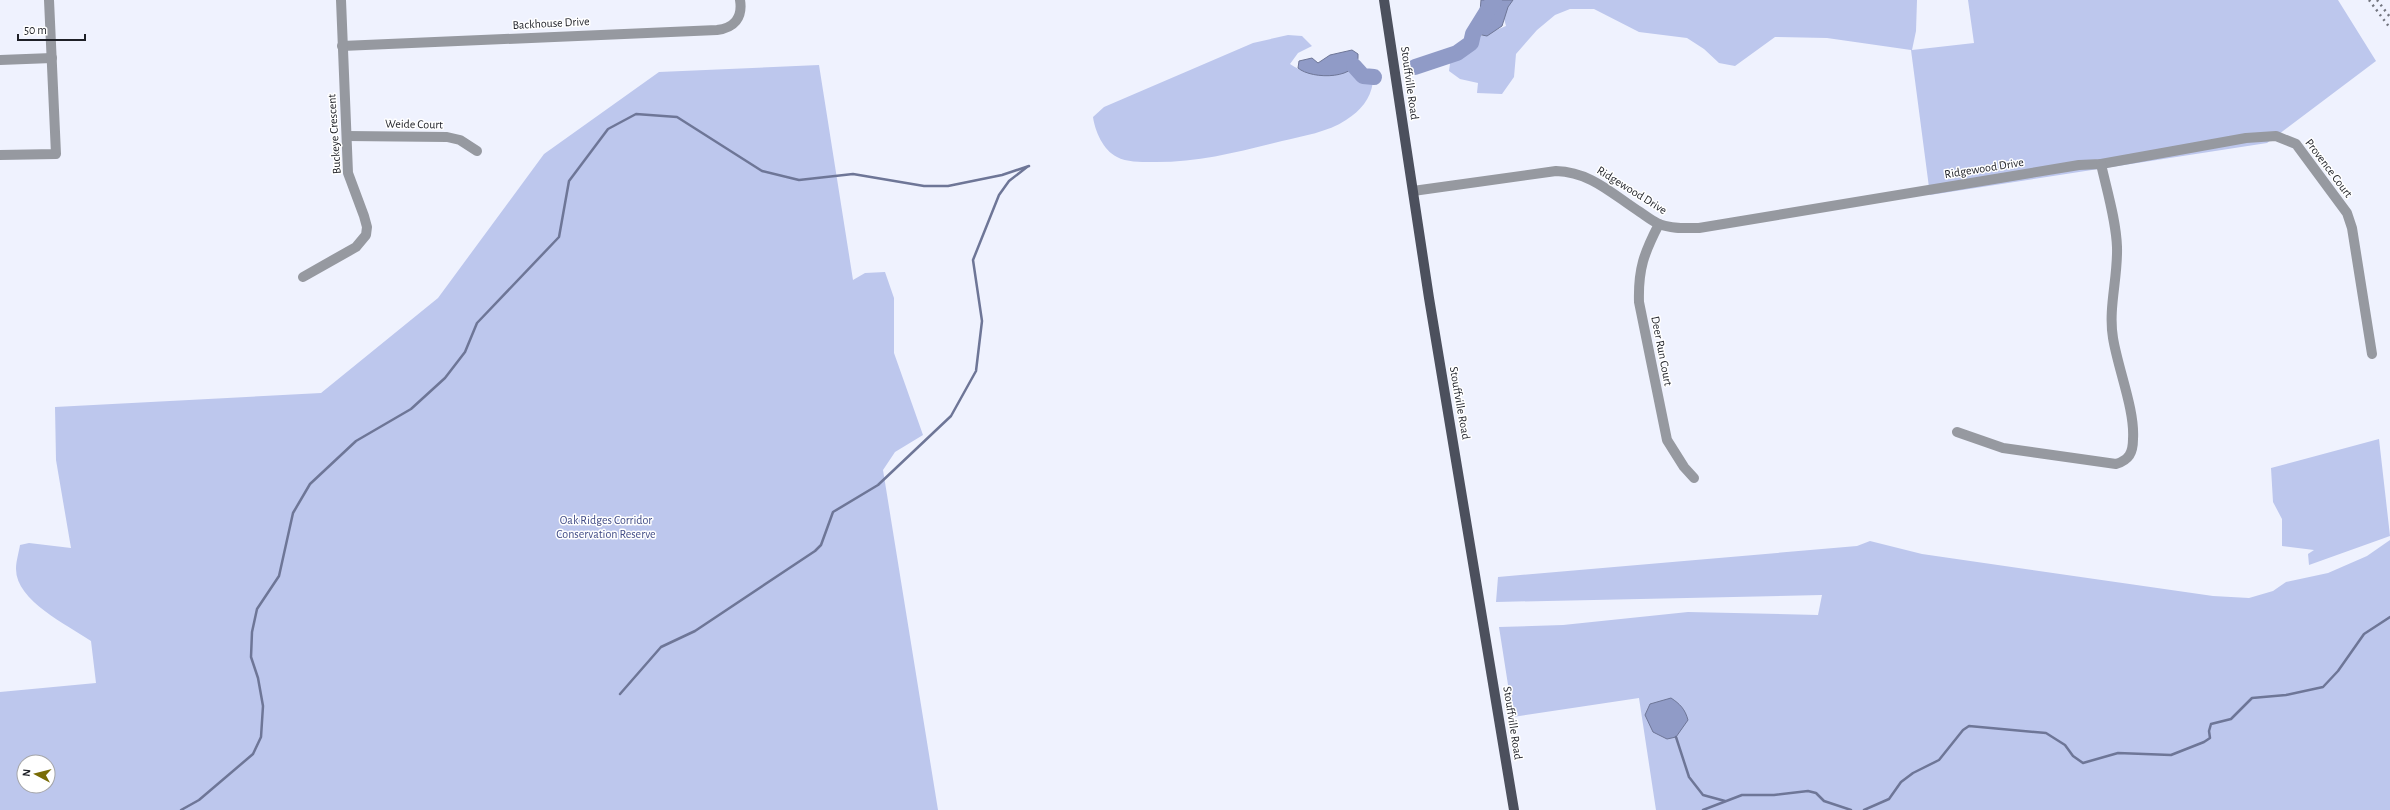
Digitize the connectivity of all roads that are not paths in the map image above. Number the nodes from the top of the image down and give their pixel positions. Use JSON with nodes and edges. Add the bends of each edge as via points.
{"nodes":[{"id":1,"x":49,"y":0,"type":"edge"},
{"id":2,"x":341,"y":0,"type":"edge"},
{"id":3,"x":740,"y":0,"type":"edge"},
{"id":4,"x":1384,"y":0,"type":"edge"},
{"id":5,"x":342,"y":46,"type":"junction"},
{"id":6,"x":52,"y":58,"type":"junction"},
{"id":7,"x":0,"y":60,"type":"edge"},
{"id":8,"x":347,"y":136,"type":"junction"},
{"id":9,"x":477,"y":151,"type":"dead end"},
{"id":10,"x":0,"y":155,"type":"edge"},
{"id":11,"x":2101,"y":164,"type":"junction"},
{"id":12,"x":1413,"y":191,"type":"junction"},
{"id":13,"x":1658,"y":224,"type":"junction"},
{"id":14,"x":303,"y":277,"type":"dead end"},
{"id":15,"x":2372,"y":354,"type":"dead end"},
{"id":16,"x":1957,"y":432,"type":"dead end"},
{"id":17,"x":1694,"y":478,"type":"dead end"},
{"id":18,"x":1514,"y":810,"type":"edge"}],
"edges":[{"from":1,"to":6,"type":"street"},
{"from":2,"to":5,"type":"street","name":"Buckeye Crescent"},
{"from":3,"to":5,"type":"street","name":"Backhouse Drive","via":[[741,12],[737,21],[722,29]]},
{"from":4,"to":12,"type":"main road","name":"Stouffville Road"},
{"from":5,"to":8,"type":"street","name":"Buckeye Crescent"},
{"from":6,"to":7,"type":"street"},
{"from":6,"to":10,"type":"street","via":[[56,154]]},
{"from":8,"to":9,"type":"street","name":"Weide Court","via":[[447,137],[460,140]]},
{"from":8,"to":14,"type":"street","name":"Buckeye Crescent","via":[[348,173],[364,216],[366,235],[356,247]]},
{"from":11,"to":13,"type":"street","name":"Ridgewood Drive","via":[[2079,165],[1699,228]]},
{"from":11,"to":15,"type":"street","name":"Provence Court","via":[[2246,138],[2276,136],[2296,144],[2347,213],[2352,228]]},
{"from":11,"to":16,"type":"street","via":[[2116,237],[2111,308],[2113,337],[2134,430],[2132,453],[2125,462],[2116,464],[2003,448]]},
{"from":12,"to":13,"type":"street","name":"Ridgewood Drive","via":[[1568,171],[1603,184]]},
{"from":12,"to":18,"type":"main road","name":"Stouffville Road"},
{"from":13,"to":17,"type":"street","name":"Deer Run Court","via":[[1643,256],[1638,281],[1639,302],[1667,440]]}]}
